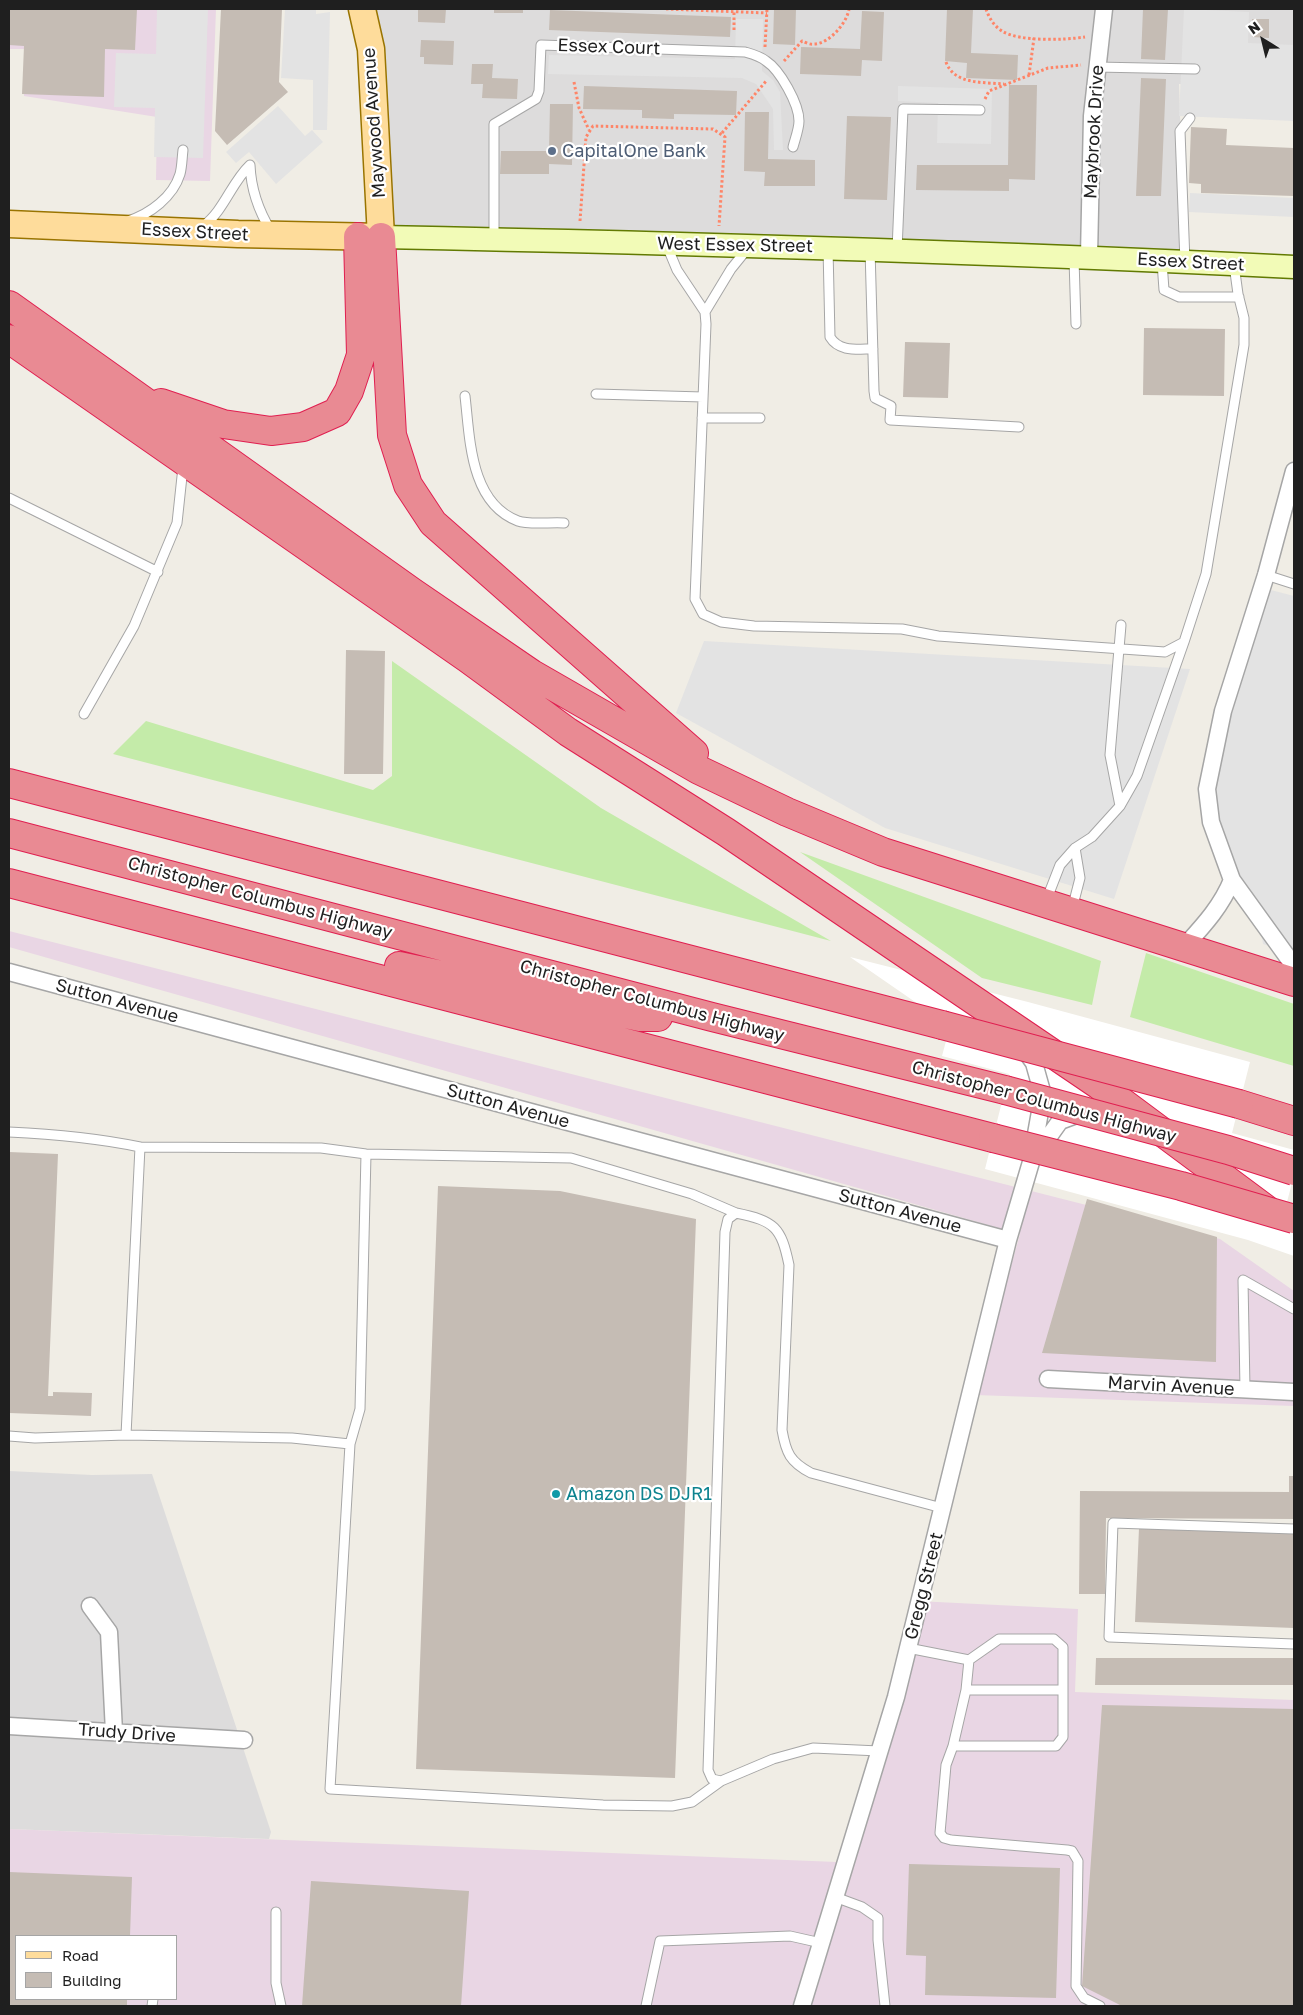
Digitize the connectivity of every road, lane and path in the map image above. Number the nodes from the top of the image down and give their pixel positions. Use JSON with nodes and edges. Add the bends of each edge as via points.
{"nodes":[{"id":1,"x":362,"y":9,"type":"edge"},
{"id":2,"x":666,"y":9,"type":"edge"},
{"id":3,"x":671,"y":9,"type":"edge"},
{"id":4,"x":849,"y":9,"type":"edge"},
{"id":5,"x":986,"y":9,"type":"edge"},
{"id":6,"x":1104,"y":9,"type":"edge"},
{"id":7,"x":734,"y":11,"type":"junction"},
{"id":8,"x":767,"y":11,"type":"edge"},
{"id":9,"x":734,"y":30,"type":"dead end"},
{"id":10,"x":1100,"y":34,"type":"junction"},
{"id":11,"x":1034,"y":38,"type":"junction"},
{"id":12,"x":765,"y":47,"type":"dead end"},
{"id":13,"x":946,"y":62,"type":"dead end"},
{"id":14,"x":1096,"y":64,"type":"junction"},
{"id":15,"x":1195,"y":68,"type":"dead end"},
{"id":16,"x":776,"y":70,"type":"junction"},
{"id":17,"x":1029,"y":75,"type":"junction"},
{"id":18,"x":574,"y":82,"type":"dead end"},
{"id":19,"x":1005,"y":84,"type":"junction"},
{"id":20,"x":980,"y":110,"type":"joint"},
{"id":21,"x":1190,"y":118,"type":"dead end"},
{"id":22,"x":589,"y":130,"type":"junction"},
{"id":23,"x":722,"y":133,"type":"junction"},
{"id":24,"x":793,"y":147,"type":"dead end"},
{"id":25,"x":183,"y":150,"type":"dead end"},
{"id":26,"x":9,"y":224,"type":"edge"},
{"id":27,"x":110,"y":228,"type":"junction"},
{"id":28,"x":196,"y":232,"type":"junction"},
{"id":29,"x":274,"y":235,"type":"junction"},
{"id":30,"x":370,"y":237,"type":"junction"},
{"id":31,"x":494,"y":239,"type":"junction"},
{"id":32,"x":578,"y":242,"type":"junction"},
{"id":33,"x":666,"y":244,"type":"junction"},
{"id":34,"x":717,"y":245,"type":"junction"},
{"id":35,"x":749,"y":246,"type":"junction"},
{"id":36,"x":828,"y":248,"type":"junction"},
{"id":37,"x":870,"y":249,"type":"junction"},
{"id":38,"x":897,"y":250,"type":"junction"},
{"id":39,"x":1081,"y":256,"type":"junction"},
{"id":40,"x":1162,"y":260,"type":"junction"},
{"id":41,"x":1185,"y":262,"type":"junction"},
{"id":42,"x":1234,"y":264,"type":"junction"},
{"id":43,"x":1294,"y":267,"type":"edge"},
{"id":44,"x":1239,"y":297,"type":"junction"},
{"id":45,"x":9,"y":306,"type":"edge"},
{"id":46,"x":705,"y":312,"type":"junction"},
{"id":47,"x":1076,"y":324,"type":"dead end"},
{"id":48,"x":18,"y":349,"type":"edge"},
{"id":49,"x":873,"y":349,"type":"junction"},
{"id":50,"x":130,"y":391,"type":"junction"},
{"id":51,"x":596,"y":394,"type":"dead end"},
{"id":52,"x":465,"y":396,"type":"dead end"},
{"id":53,"x":703,"y":397,"type":"junction"},
{"id":54,"x":702,"y":418,"type":"junction"},
{"id":55,"x":760,"y":418,"type":"dead end"},
{"id":56,"x":1019,"y":427,"type":"dead end"},
{"id":57,"x":184,"y":461,"type":"junction"},
{"id":58,"x":1294,"y":471,"type":"edge"},
{"id":59,"x":9,"y":498,"type":"edge"},
{"id":60,"x":564,"y":523,"type":"dead end"},
{"id":61,"x":158,"y":572,"type":"junction"},
{"id":62,"x":1266,"y":574,"type":"junction"},
{"id":63,"x":1294,"y":584,"type":"edge"},
{"id":64,"x":1120,"y":625,"type":"dead end"},
{"id":65,"x":1184,"y":642,"type":"junction"},
{"id":66,"x":1118,"y":649,"type":"junction"},
{"id":67,"x":84,"y":714,"type":"dead end"},
{"id":68,"x":9,"y":783,"type":"edge"},
{"id":69,"x":731,"y":785,"type":"junction"},
{"id":70,"x":1120,"y":806,"type":"junction"},
{"id":71,"x":9,"y":833,"type":"edge"},
{"id":72,"x":1075,"y":848,"type":"junction"},
{"id":73,"x":1232,"y":880,"type":"junction"},
{"id":74,"x":9,"y":883,"type":"edge"},
{"id":75,"x":1045,"y":903,"type":"junction"},
{"id":76,"x":1071,"y":912,"type":"junction"},
{"id":77,"x":228,"y":938,"type":"junction"},
{"id":78,"x":1184,"y":946,"type":"junction"},
{"id":79,"x":1294,"y":966,"type":"edge"},
{"id":80,"x":9,"y":972,"type":"edge"},
{"id":81,"x":1294,"y":982,"type":"edge"},
{"id":82,"x":712,"y":1017,"type":"junction"},
{"id":83,"x":1004,"y":1022,"type":"junction"},
{"id":84,"x":1127,"y":1106,"type":"junction"},
{"id":85,"x":1294,"y":1121,"type":"edge"},
{"id":86,"x":9,"y":1132,"type":"edge"},
{"id":87,"x":140,"y":1147,"type":"junction"},
{"id":88,"x":366,"y":1154,"type":"junction"},
{"id":89,"x":1031,"y":1162,"type":"junction"},
{"id":90,"x":1294,"y":1171,"type":"edge"},
{"id":91,"x":736,"y":1213,"type":"junction"},
{"id":92,"x":1294,"y":1219,"type":"edge"},
{"id":93,"x":1294,"y":1230,"type":"edge"},
{"id":94,"x":1008,"y":1240,"type":"junction"},
{"id":95,"x":1294,"y":1309,"type":"edge"},
{"id":96,"x":1048,"y":1379,"type":"dead end"},
{"id":97,"x":1245,"y":1389,"type":"junction"},
{"id":98,"x":1294,"y":1392,"type":"edge"},
{"id":99,"x":126,"y":1435,"type":"junction"},
{"id":100,"x":9,"y":1436,"type":"edge"},
{"id":101,"x":350,"y":1444,"type":"junction"},
{"id":102,"x":942,"y":1508,"type":"junction"},
{"id":103,"x":1294,"y":1529,"type":"edge"},
{"id":104,"x":90,"y":1606,"type":"dead end"},
{"id":105,"x":1294,"y":1644,"type":"edge"},
{"id":106,"x":908,"y":1648,"type":"junction"},
{"id":107,"x":969,"y":1660,"type":"junction"},
{"id":108,"x":966,"y":1690,"type":"junction"},
{"id":109,"x":1063,"y":1690,"type":"junction"},
{"id":110,"x":9,"y":1726,"type":"edge"},
{"id":111,"x":114,"y":1732,"type":"junction"},
{"id":112,"x":244,"y":1740,"type":"dead end"},
{"id":113,"x":953,"y":1746,"type":"junction"},
{"id":114,"x":879,"y":1751,"type":"junction"},
{"id":115,"x":721,"y":1781,"type":"junction"},
{"id":116,"x":835,"y":1897,"type":"junction"},
{"id":117,"x":276,"y":1912,"type":"dead end"},
{"id":118,"x":821,"y":1943,"type":"junction"},
{"id":119,"x":281,"y":2006,"type":"edge"},
{"id":120,"x":646,"y":2006,"type":"edge"},
{"id":121,"x":802,"y":2006,"type":"edge"},
{"id":122,"x":885,"y":2006,"type":"edge"},
{"id":123,"x":1100,"y":2006,"type":"edge"}],
"edges":[{"from":1,"to":30,"type":"main road","name":"Maywood Avenue","via":[[371,49]]},
{"from":2,"to":3,"type":"path"},
{"from":3,"to":7,"type":"path"},
{"from":4,"to":16,"type":"path","via":[[845,23],[834,33],[814,44],[802,41]]},
{"from":5,"to":11,"type":"path","via":[[990,19],[1004,32]]},
{"from":6,"to":10,"type":"street","name":"Maybrook Drive"},
{"from":7,"to":8,"type":"path"},
{"from":7,"to":9,"type":"path"},
{"from":8,"to":12,"type":"path"},
{"from":10,"to":11,"type":"path","via":[[1072,39]]},
{"from":10,"to":14,"type":"street","name":"Maybrook Drive"},
{"from":11,"to":17,"type":"path"},
{"from":13,"to":19,"type":"path","via":[[951,71],[965,80]]},
{"from":14,"to":15,"type":"lane"},
{"from":14,"to":17,"type":"path","via":[[1048,68]]},
{"from":14,"to":39,"type":"street","name":"Maybrook Drive"},
{"from":16,"to":23,"type":"path"},
{"from":16,"to":24,"type":"lane","name":"Essex Court","via":[[787,87],[799,120]]},
{"from":16,"to":31,"type":"lane","name":"Essex Court","via":[[765,60],[745,52],[541,45],[536,99],[494,124]]},
{"from":17,"to":19,"type":"path"},
{"from":18,"to":22,"type":"path","via":[[579,108]]},
{"from":19,"to":20,"type":"path","via":[[989,91]]},
{"from":20,"to":38,"type":"lane","via":[[903,109]]},
{"from":21,"to":41,"type":"lane","via":[[1180,131]]},
{"from":22,"to":23,"type":"path","via":[[594,126],[713,129]]},
{"from":22,"to":32,"type":"path"},
{"from":23,"to":34,"type":"path","via":[[725,137]]},
{"from":25,"to":27,"type":"lane","via":[[180,174],[172,191],[155,208]]},
{"from":26,"to":27,"type":"main road","name":"Essex Street"},
{"from":27,"to":28,"type":"main road","name":"Essex Street"},
{"from":28,"to":29,"type":"main road","name":"Essex Street"},
{"from":28,"to":29,"type":"lane","via":[[208,223],[240,174],[250,166],[255,199]]},
{"from":29,"to":30,"type":"main road","name":"Essex Street"},
{"from":30,"to":31,"type":"main road","name":"West Essex Street"},
{"from":30,"to":50,"type":"highway","via":[[361,354],[349,391],[337,412],[303,427],[271,431],[223,424]]},
{"from":30,"to":69,"type":"highway","via":[[392,435],[408,485],[433,523]]},
{"from":31,"to":32,"type":"main road","name":"West Essex Street"},
{"from":32,"to":33,"type":"main road","name":"West Essex Street"},
{"from":33,"to":34,"type":"main road","name":"West Essex Street"},
{"from":33,"to":46,"type":"lane","via":[[677,270]]},
{"from":34,"to":35,"type":"main road","name":"West Essex Street"},
{"from":35,"to":36,"type":"main road","name":"West Essex Street"},
{"from":35,"to":46,"type":"lane"},
{"from":36,"to":37,"type":"main road","name":"West Essex Street"},
{"from":36,"to":49,"type":"lane","via":[[830,337],[842,348]]},
{"from":37,"to":38,"type":"main road","name":"West Essex Street"},
{"from":37,"to":49,"type":"lane"},
{"from":38,"to":39,"type":"main road","name":"West Essex Street"},
{"from":39,"to":40,"type":"main road","name":"Essex Street"},
{"from":39,"to":47,"type":"lane"},
{"from":40,"to":41,"type":"main road","name":"Essex Street"},
{"from":40,"to":44,"type":"lane","via":[[1164,290],[1179,297]]},
{"from":41,"to":42,"type":"main road","name":"Essex Street"},
{"from":42,"to":43,"type":"main road","name":"Essex Street"},
{"from":42,"to":44,"type":"lane"},
{"from":44,"to":65,"type":"lane","via":[[1244,318],[1244,345],[1206,574]]},
{"from":45,"to":50,"type":"highway"},
{"from":46,"to":53,"type":"lane"},
{"from":48,"to":57,"type":"highway"},
{"from":49,"to":56,"type":"lane","via":[[875,398],[891,406],[890,420]]},
{"from":50,"to":69,"type":"highway","via":[[532,674]]},
{"from":51,"to":53,"type":"lane"},
{"from":52,"to":60,"type":"lane","via":[[472,456],[482,489],[492,502],[518,521]]},
{"from":53,"to":54,"type":"lane"},
{"from":54,"to":55,"type":"lane"},
{"from":54,"to":66,"type":"lane","via":[[695,599],[703,614],[720,622],[754,626],[902,629],[934,635]]},
{"from":57,"to":61,"type":"lane","via":[[178,523]]},
{"from":57,"to":83,"type":"highway","via":[[568,732],[726,832]]},
{"from":58,"to":62,"type":"street"},
{"from":59,"to":61,"type":"lane"},
{"from":61,"to":67,"type":"lane","via":[[134,626]]},
{"from":62,"to":63,"type":"lane"},
{"from":62,"to":73,"type":"street","via":[[1223,711],[1207,789],[1210,822]]},
{"from":64,"to":66,"type":"lane"},
{"from":65,"to":66,"type":"lane","via":[[1165,652]]},
{"from":65,"to":70,"type":"lane","via":[[1137,776]]},
{"from":66,"to":70,"type":"lane","via":[[1110,755]]},
{"from":68,"to":85,"type":"highway","bridge":true,"via":[[942,1025]]},
{"from":69,"to":75,"type":"highway","via":[[883,852]]},
{"from":70,"to":72,"type":"lane","via":[[1092,837]]},
{"from":71,"to":82,"type":"highway","name":"Christopher Columbus Highway"},
{"from":72,"to":75,"type":"lane","via":[[1060,865]]},
{"from":72,"to":76,"type":"lane","via":[[1080,878]]},
{"from":73,"to":78,"type":"street","via":[[1210,920]]},
{"from":73,"to":79,"type":"street"},
{"from":74,"to":77,"type":"highway"},
{"from":75,"to":76,"type":"highway"},
{"from":76,"to":78,"type":"highway"},
{"from":77,"to":82,"type":"highway","via":[[356,957],[640,1017]]},
{"from":77,"to":92,"type":"highway","bridge":true,"via":[[1180,1186]]},
{"from":78,"to":81,"type":"highway"},
{"from":80,"to":94,"type":"street","name":"Sutton Avenue"},
{"from":82,"to":90,"type":"highway","name":"Christopher Columbus Highway","bridge":true,"via":[[1005,1090]]},
{"from":83,"to":84,"type":"highway"},
{"from":83,"to":89,"type":"street","name":"Gregg Street","via":[[1034,1064],[1043,1095]]},
{"from":84,"to":89,"type":"street","name":"Gregg Street","via":[[1093,1108],[1060,1120]]},
{"from":84,"to":93,"type":"highway"},
{"from":86,"to":87,"type":"lane","via":[[93,1138]]},
{"from":87,"to":88,"type":"lane","via":[[321,1148]]},
{"from":87,"to":99,"type":"lane"},
{"from":88,"to":91,"type":"lane","via":[[571,1158],[692,1194]]},
{"from":88,"to":101,"type":"lane","via":[[360,1409]]},
{"from":89,"to":94,"type":"street","name":"Gregg Street"},
{"from":91,"to":102,"type":"lane","via":[[770,1223],[785,1247],[789,1266],[782,1430],[789,1456],[811,1473]]},
{"from":91,"to":115,"type":"lane","via":[[728,1219],[725,1232],[708,1770],[712,1779]]},
{"from":94,"to":102,"type":"street","name":"Gregg Street"},
{"from":95,"to":97,"type":"lane","via":[[1243,1280]]},
{"from":96,"to":97,"type":"street","name":"Marvin Avenue"},
{"from":97,"to":98,"type":"street","name":"Marvin Avenue"},
{"from":99,"to":100,"type":"lane"},
{"from":99,"to":101,"type":"lane","via":[[292,1438]]},
{"from":101,"to":115,"type":"lane","via":[[330,1789],[672,1806],[692,1802]]},
{"from":102,"to":106,"type":"street","name":"Gregg Street"},
{"from":103,"to":105,"type":"lane","via":[[1113,1523],[1109,1637]]},
{"from":104,"to":111,"type":"street","via":[[109,1632]]},
{"from":106,"to":107,"type":"lane"},
{"from":106,"to":114,"type":"street","name":"Gregg Street"},
{"from":107,"to":108,"type":"lane"},
{"from":107,"to":109,"type":"lane","via":[[999,1639],[1054,1639],[1063,1646]]},
{"from":108,"to":109,"type":"lane"},
{"from":108,"to":113,"type":"lane"},
{"from":109,"to":113,"type":"lane","via":[[1063,1736],[1056,1746]]},
{"from":110,"to":111,"type":"street","name":"Trudy Drive"},
{"from":111,"to":112,"type":"street","name":"Trudy Drive"},
{"from":113,"to":123,"type":"lane","via":[[946,1765],[940,1834],[951,1840],[1066,1850],[1076,1855],[1076,1986],[1084,1998]]},
{"from":114,"to":115,"type":"lane","via":[[813,1748],[773,1759]]},
{"from":114,"to":116,"type":"street","name":"Gregg Street"},
{"from":116,"to":118,"type":"street","name":"Gregg Street"},
{"from":116,"to":122,"type":"lane","via":[[862,1907],[878,1918]]},
{"from":117,"to":119,"type":"lane","via":[[276,1982]]},
{"from":118,"to":120,"type":"lane","via":[[790,1936],[660,1941]]},
{"from":118,"to":121,"type":"street","name":"Gregg Street"}]}
